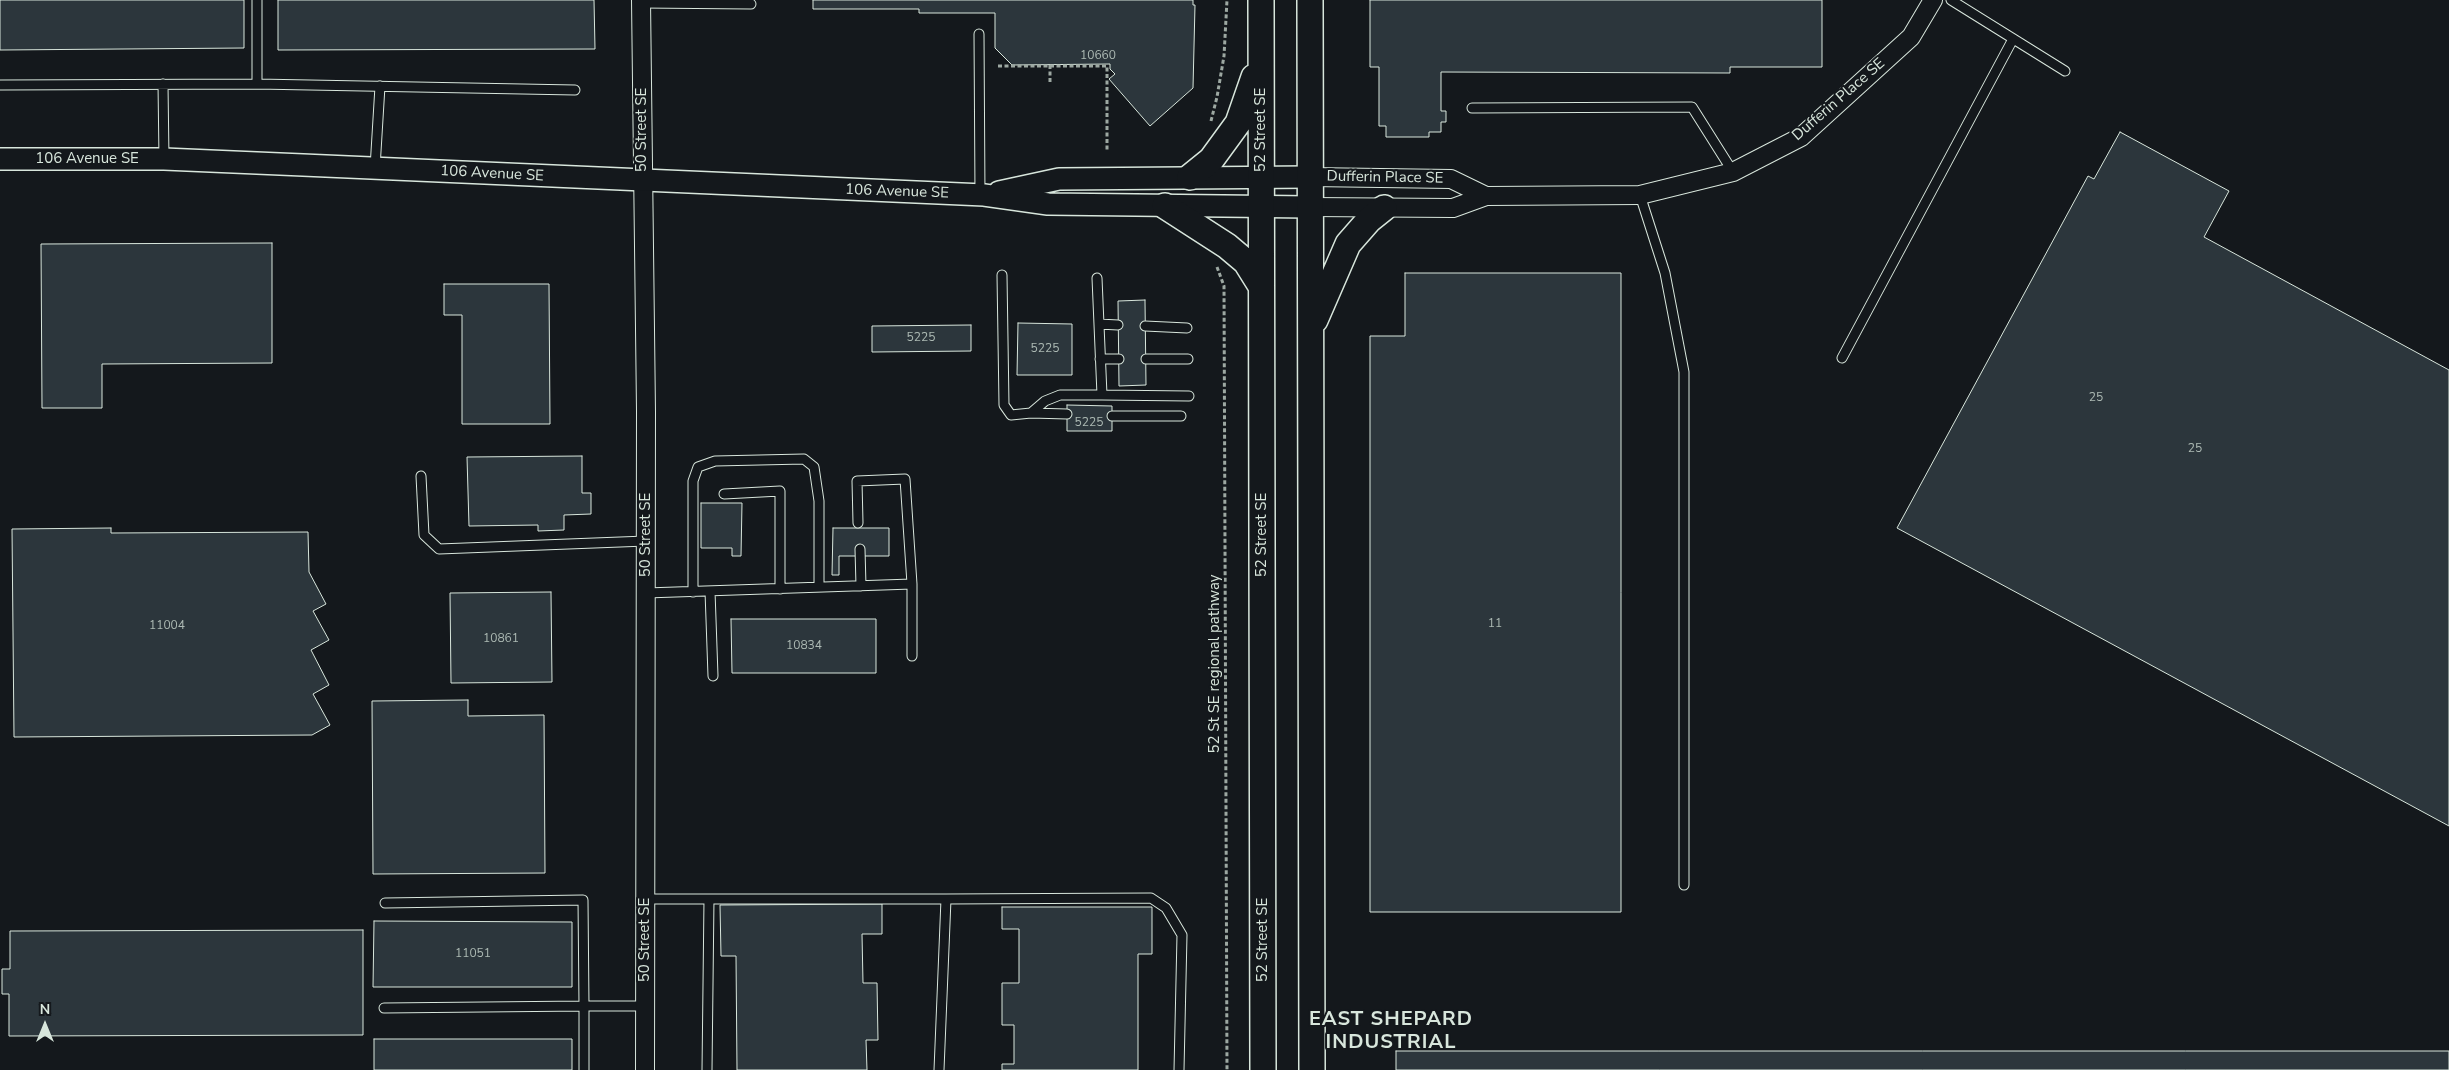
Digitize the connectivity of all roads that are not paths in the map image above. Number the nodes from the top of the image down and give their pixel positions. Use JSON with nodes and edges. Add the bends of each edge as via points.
{"nodes":[{"id":1,"x":257,"y":0,"type":"edge"},
{"id":2,"x":1261,"y":0,"type":"edge"},
{"id":3,"x":1310,"y":0,"type":"edge"},
{"id":4,"x":1933,"y":0,"type":"edge"},
{"id":5,"x":1950,"y":0,"type":"edge"},
{"id":6,"x":641,"y":2,"type":"edge"},
{"id":7,"x":752,"y":4,"type":"dead end"},
{"id":8,"x":979,"y":34,"type":"dead end"},
{"id":9,"x":2014,"y":39,"type":"junction"},
{"id":10,"x":1261,"y":58,"type":"junction"},
{"id":11,"x":2065,"y":71,"type":"dead end"},
{"id":12,"x":163,"y":84,"type":"junction"},
{"id":13,"x":257,"y":84,"type":"junction"},
{"id":14,"x":0,"y":85,"type":"edge"},
{"id":15,"x":380,"y":86,"type":"junction"},
{"id":16,"x":575,"y":90,"type":"dead end"},
{"id":17,"x":1472,"y":108,"type":"dead end"},
{"id":18,"x":0,"y":159,"type":"edge"},
{"id":19,"x":164,"y":159,"type":"junction"},
{"id":20,"x":375,"y":168,"type":"junction"},
{"id":21,"x":1733,"y":172,"type":"junction"},
{"id":22,"x":1190,"y":177,"type":"junction"},
{"id":23,"x":1310,"y":177,"type":"junction"},
{"id":24,"x":1261,"y":178,"type":"junction"},
{"id":25,"x":642,"y":181,"type":"junction"},
{"id":26,"x":982,"y":195,"type":"junction"},
{"id":27,"x":1640,"y":195,"type":"junction"},
{"id":28,"x":1486,"y":196,"type":"junction"},
{"id":29,"x":1165,"y":206,"type":"junction"},
{"id":30,"x":1262,"y":206,"type":"junction"},
{"id":31,"x":1310,"y":207,"type":"junction"},
{"id":32,"x":1384,"y":208,"type":"junction"},
{"id":33,"x":1002,"y":275,"type":"dead end"},
{"id":34,"x":1097,"y":278,"type":"dead end"},
{"id":35,"x":1261,"y":286,"type":"junction"},
{"id":36,"x":1099,"y":324,"type":"junction"},
{"id":37,"x":1118,"y":325,"type":"dead end"},
{"id":38,"x":1145,"y":326,"type":"dead end"},
{"id":39,"x":1187,"y":328,"type":"dead end"},
{"id":40,"x":1311,"y":329,"type":"junction"},
{"id":41,"x":1119,"y":358,"type":"dead end"},
{"id":42,"x":1146,"y":358,"type":"dead end"},
{"id":43,"x":1188,"y":358,"type":"dead end"},
{"id":44,"x":1842,"y":358,"type":"dead end"},
{"id":45,"x":1100,"y":359,"type":"junction"},
{"id":46,"x":1102,"y":395,"type":"junction"},
{"id":47,"x":1189,"y":396,"type":"dead end"},
{"id":48,"x":1031,"y":413,"type":"junction"},
{"id":49,"x":1067,"y":414,"type":"dead end"},
{"id":50,"x":1112,"y":416,"type":"dead end"},
{"id":51,"x":1181,"y":416,"type":"dead end"},
{"id":52,"x":421,"y":476,"type":"dead end"},
{"id":53,"x":724,"y":494,"type":"dead end"},
{"id":54,"x":858,"y":523,"type":"dead end"},
{"id":55,"x":646,"y":540,"type":"junction"},
{"id":56,"x":860,"y":549,"type":"dead end"},
{"id":57,"x":912,"y":584,"type":"junction"},
{"id":58,"x":861,"y":586,"type":"junction"},
{"id":59,"x":819,"y":587,"type":"junction"},
{"id":60,"x":780,"y":589,"type":"junction"},
{"id":61,"x":710,"y":591,"type":"junction"},
{"id":62,"x":693,"y":592,"type":"junction"},
{"id":63,"x":646,"y":593,"type":"junction"},
{"id":64,"x":912,"y":656,"type":"dead end"},
{"id":65,"x":713,"y":676,"type":"dead end"},
{"id":66,"x":1684,"y":885,"type":"dead end"},
{"id":67,"x":645,"y":899,"type":"junction"},
{"id":68,"x":709,"y":899,"type":"junction"},
{"id":69,"x":946,"y":899,"type":"junction"},
{"id":70,"x":385,"y":903,"type":"dead end"},
{"id":71,"x":584,"y":1006,"type":"junction"},
{"id":72,"x":645,"y":1006,"type":"junction"},
{"id":73,"x":384,"y":1008,"type":"dead end"},
{"id":74,"x":584,"y":1070,"type":"edge"},
{"id":75,"x":645,"y":1070,"type":"edge"},
{"id":76,"x":707,"y":1070,"type":"edge"},
{"id":77,"x":939,"y":1070,"type":"edge"},
{"id":78,"x":1179,"y":1070,"type":"edge"},
{"id":79,"x":1263,"y":1070,"type":"edge"},
{"id":80,"x":1312,"y":1070,"type":"edge"}],
"edges":[{"from":1,"to":13,"type":"lane"},
{"from":2,"to":10,"type":"main road","name":"52 Street SE"},
{"from":3,"to":23,"type":"main road"},
{"from":4,"to":21,"type":"street","name":"Dufferin Place SE","via":[[1910,37],[1801,137]]},
{"from":5,"to":9,"type":"lane"},
{"from":6,"to":7,"type":"lane"},
{"from":6,"to":25,"type":"street","name":"50 Street SE"},
{"from":8,"to":26,"type":"lane"},
{"from":9,"to":11,"type":"lane"},
{"from":9,"to":44,"type":"lane"},
{"from":10,"to":22,"type":"main road","via":[[1238,124],[1211,160]]},
{"from":10,"to":24,"type":"main road","name":"52 Street SE"},
{"from":12,"to":13,"type":"lane"},
{"from":12,"to":14,"type":"lane"},
{"from":12,"to":19,"type":"lane"},
{"from":13,"to":15,"type":"lane"},
{"from":15,"to":16,"type":"lane"},
{"from":15,"to":20,"type":"lane"},
{"from":17,"to":21,"type":"lane","via":[[1692,107]]},
{"from":18,"to":19,"type":"street","name":"106 Avenue SE"},
{"from":19,"to":20,"type":"street","name":"106 Avenue SE"},
{"from":20,"to":25,"type":"street","name":"106 Avenue SE"},
{"from":21,"to":27,"type":"street","name":"Dufferin Place SE"},
{"from":22,"to":24,"type":"street","name":"106 Avenue SE"},
{"from":22,"to":26,"type":"street","name":"106 Avenue SE","via":[[1059,179]]},
{"from":23,"to":24,"type":"street","name":"106 Avenue SE"},
{"from":23,"to":28,"type":"street","name":"Dufferin Place SE","via":[[1451,179]]},
{"from":23,"to":31,"type":"main road"},
{"from":24,"to":30,"type":"main road","name":"52 Street SE"},
{"from":25,"to":26,"type":"street","name":"106 Avenue SE"},
{"from":25,"to":55,"type":"street","name":"50 Street SE"},
{"from":26,"to":29,"type":"street","name":"106 Avenue SE","via":[[1048,204]]},
{"from":27,"to":28,"type":"street","name":"Dufferin Place SE"},
{"from":27,"to":66,"type":"lane","via":[[1666,273],[1684,372]]},
{"from":28,"to":32,"type":"street","name":"Dufferin Place SE","via":[[1453,208]]},
{"from":29,"to":30,"type":"street","name":"106 Avenue SE"},
{"from":29,"to":35,"type":"main road","via":[[1227,246],[1246,262]]},
{"from":30,"to":31,"type":"street","name":"106 Avenue SE"},
{"from":30,"to":35,"type":"main road","name":"52 Street SE"},
{"from":31,"to":32,"type":"street","name":"Dufferin Place SE"},
{"from":31,"to":40,"type":"main road"},
{"from":32,"to":40,"type":"main road","via":[[1348,244]]},
{"from":33,"to":48,"type":"lane","via":[[1004,405],[1011,415]]},
{"from":34,"to":36,"type":"lane"},
{"from":35,"to":79,"type":"main road","name":"52 Street SE"},
{"from":36,"to":37,"type":"lane"},
{"from":36,"to":45,"type":"lane"},
{"from":38,"to":39,"type":"lane"},
{"from":40,"to":80,"type":"main road"},
{"from":41,"to":45,"type":"lane"},
{"from":42,"to":43,"type":"lane"},
{"from":45,"to":46,"type":"lane"},
{"from":46,"to":47,"type":"lane"},
{"from":46,"to":48,"type":"lane","via":[[1060,395],[1045,401]]},
{"from":48,"to":49,"type":"lane"},
{"from":50,"to":51,"type":"lane"},
{"from":52,"to":55,"type":"lane","via":[[424,535],[439,549]]},
{"from":53,"to":60,"type":"lane","via":[[780,491]]},
{"from":54,"to":57,"type":"lane","via":[[857,481],[905,480]]},
{"from":55,"to":63,"type":"street","name":"50 Street SE"},
{"from":56,"to":58,"type":"lane"},
{"from":57,"to":58,"type":"lane"},
{"from":57,"to":64,"type":"lane"},
{"from":58,"to":59,"type":"lane"},
{"from":59,"to":60,"type":"lane"},
{"from":59,"to":62,"type":"lane","via":[[819,501],[814,467],[804,459],[715,461],[698,467],[693,481]]},
{"from":60,"to":61,"type":"lane"},
{"from":61,"to":62,"type":"lane"},
{"from":61,"to":65,"type":"lane"},
{"from":62,"to":63,"type":"lane"},
{"from":63,"to":67,"type":"street","name":"50 Street SE"},
{"from":67,"to":68,"type":"lane"},
{"from":67,"to":72,"type":"street","name":"50 Street SE"},
{"from":68,"to":69,"type":"lane"},
{"from":68,"to":76,"type":"lane"},
{"from":69,"to":77,"type":"lane"},
{"from":69,"to":78,"type":"lane","via":[[1151,898],[1166,908],[1182,935]]},
{"from":70,"to":71,"type":"lane","via":[[582,900]]},
{"from":71,"to":72,"type":"lane"},
{"from":71,"to":73,"type":"lane"},
{"from":71,"to":74,"type":"lane"},
{"from":72,"to":75,"type":"street","name":"50 Street SE"}]}
